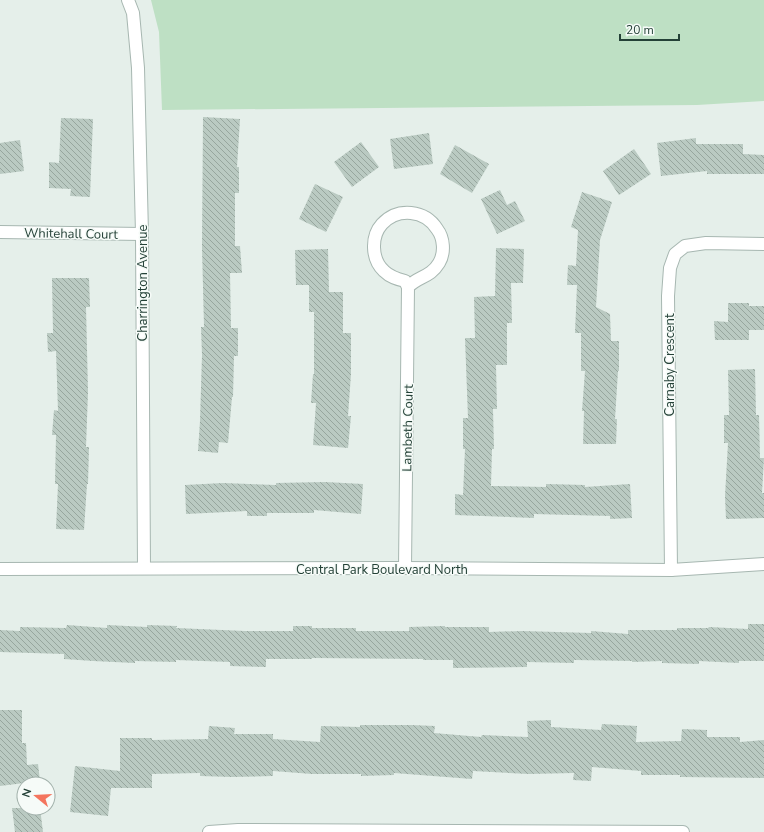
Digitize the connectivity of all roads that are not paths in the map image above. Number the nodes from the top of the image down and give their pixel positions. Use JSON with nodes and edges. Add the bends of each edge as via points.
{"nodes":[{"id":1,"x":128,"y":0,"type":"edge"},
{"id":2,"x":0,"y":232,"type":"edge"},
{"id":3,"x":142,"y":234,"type":"junction"},
{"id":4,"x":764,"y":244,"type":"edge"},
{"id":5,"x":408,"y":287,"type":"junction"},
{"id":6,"x":764,"y":564,"type":"edge"},
{"id":7,"x":144,"y":568,"type":"junction"},
{"id":8,"x":404,"y":568,"type":"junction"},
{"id":9,"x":0,"y":569,"type":"edge"},
{"id":10,"x":671,"y":570,"type":"junction"},
{"id":11,"x":238,"y":831,"type":"edge"},
{"id":12,"x":209,"y":832,"type":"edge"},
{"id":13,"x":683,"y":832,"type":"edge"}],
"edges":[{"from":1,"to":3,"type":"street","name":"Charrington Avenue","via":[[133,13],[138,68]]},
{"from":2,"to":3,"type":"street","name":"Whitehall Court"},
{"from":3,"to":7,"type":"street","name":"Charrington Avenue"},
{"from":4,"to":10,"type":"street","name":"Carnaby Crescent","via":[[706,243],[686,246],[675,254],[670,268],[668,296]]},
{"from":5,"to":5,"type":"street","via":[[413,281],[432,272],[439,263],[443,241],[433,222],[420,214],[408,212],[392,216],[382,224],[374,242],[374,252],[384,271],[394,278],[405,281]]},
{"from":5,"to":8,"type":"street","name":"Lambeth Court"},
{"from":6,"to":10,"type":"street","name":"Central Park Boulevard North"},
{"from":7,"to":8,"type":"street","name":"Central Park Boulevard North"},
{"from":7,"to":9,"type":"street","name":"Central Park Boulevard North"},
{"from":8,"to":10,"type":"street","name":"Central Park Boulevard North"},
{"from":11,"to":12,"type":"street"},
{"from":11,"to":13,"type":"street"}]}
